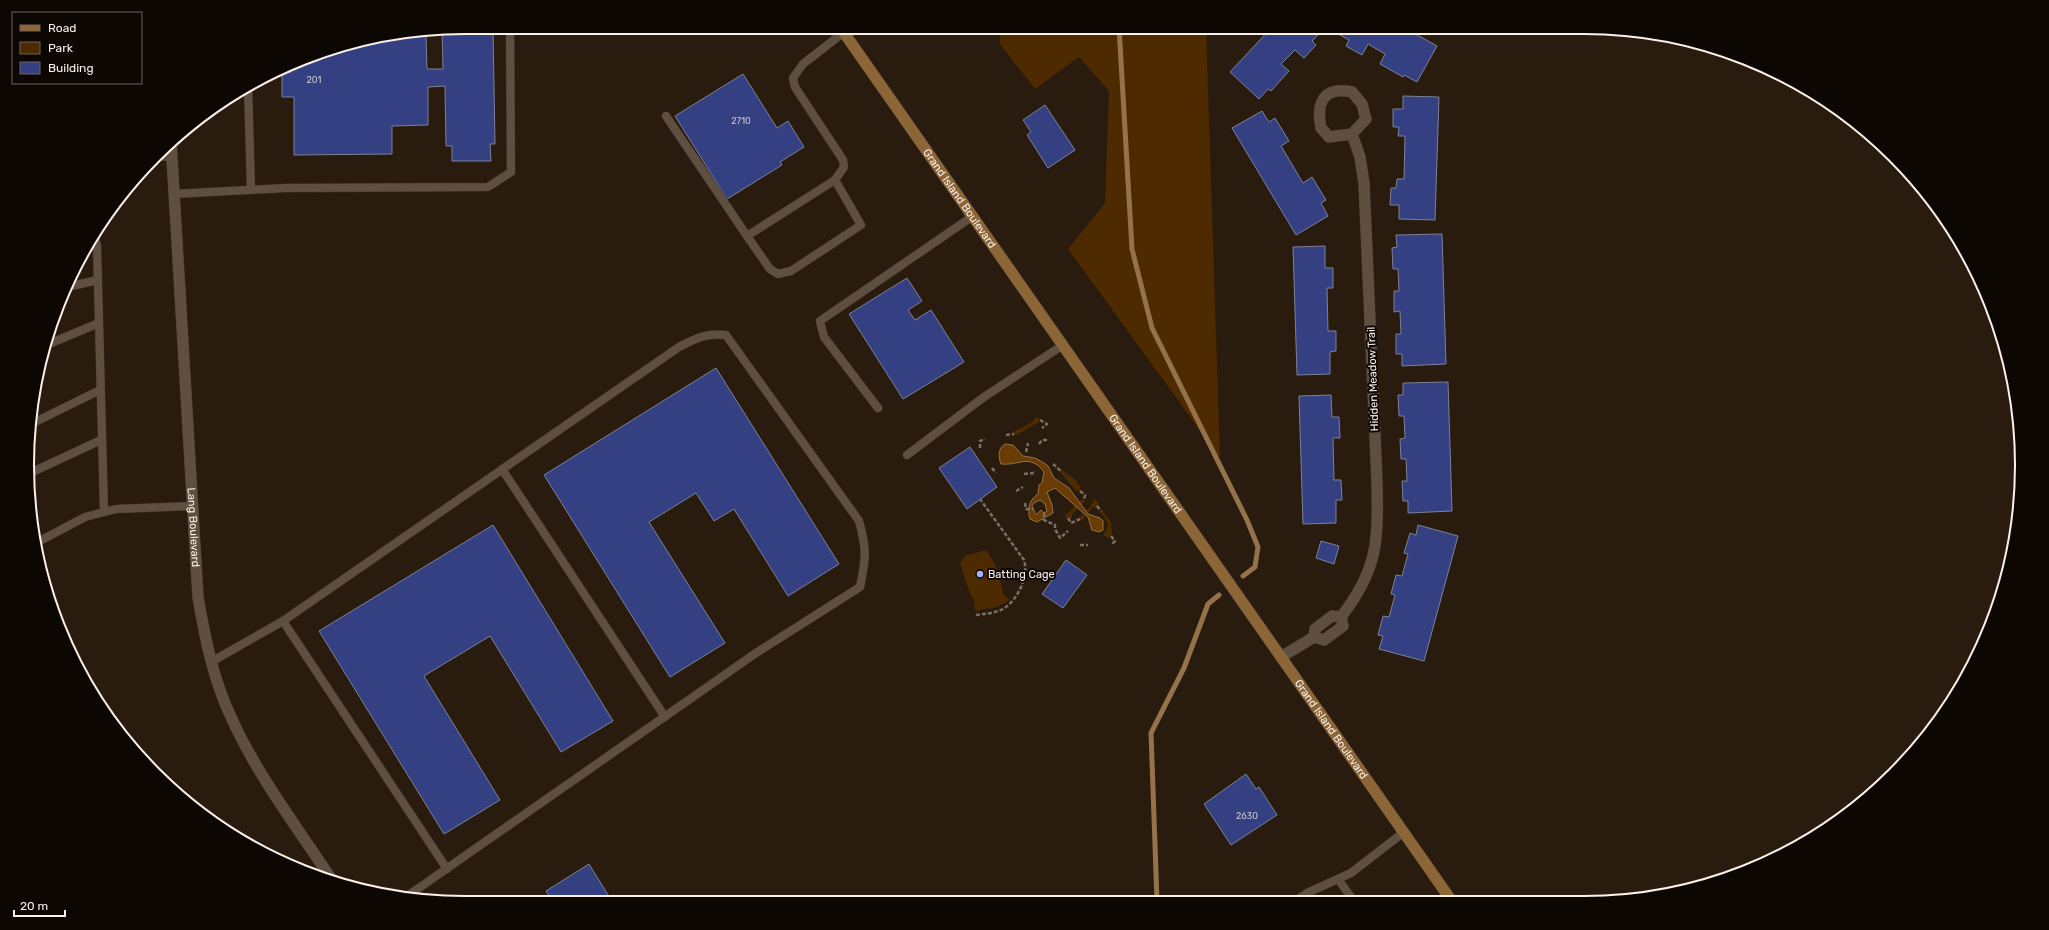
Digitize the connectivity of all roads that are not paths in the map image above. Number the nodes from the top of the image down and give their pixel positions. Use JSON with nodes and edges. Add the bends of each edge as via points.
{"nodes":[{"id":1,"x":510,"y":34,"type":"edge"},
{"id":2,"x":837,"y":34,"type":"edge"},
{"id":3,"x":845,"y":34,"type":"edge"},
{"id":4,"x":248,"y":92,"type":"edge"},
{"id":5,"x":666,"y":116,"type":"dead end"},
{"id":6,"x":1352,"y":134,"type":"junction"},
{"id":7,"x":172,"y":150,"type":"edge"},
{"id":8,"x":164,"y":156,"type":"edge"},
{"id":9,"x":172,"y":157,"type":"junction"},
{"id":10,"x":835,"y":180,"type":"junction"},
{"id":11,"x":251,"y":190,"type":"junction"},
{"id":12,"x":174,"y":194,"type":"junction"},
{"id":13,"x":973,"y":216,"type":"junction"},
{"id":14,"x":747,"y":236,"type":"junction"},
{"id":15,"x":96,"y":243,"type":"edge"},
{"id":16,"x":98,"y":280,"type":"junction"},
{"id":17,"x":73,"y":286,"type":"edge"},
{"id":18,"x":99,"y":323,"type":"junction"},
{"id":19,"x":52,"y":343,"type":"edge"},
{"id":20,"x":1063,"y":345,"type":"junction"},
{"id":21,"x":100,"y":390,"type":"junction"},
{"id":22,"x":878,"y":408,"type":"dead end"},
{"id":23,"x":37,"y":421,"type":"edge"},
{"id":24,"x":101,"y":440,"type":"junction"},
{"id":25,"x":907,"y":455,"type":"dead end"},
{"id":26,"x":502,"y":469,"type":"junction"},
{"id":27,"x":34,"y":471,"type":"edge"},
{"id":28,"x":192,"y":506,"type":"junction"},
{"id":29,"x":104,"y":512,"type":"junction"},
{"id":30,"x":41,"y":540,"type":"edge"},
{"id":31,"x":284,"y":621,"type":"junction"},
{"id":32,"x":1282,"y":657,"type":"junction"},
{"id":33,"x":211,"y":662,"type":"junction"},
{"id":34,"x":665,"y":717,"type":"junction"},
{"id":35,"x":1404,"y":832,"type":"junction"},
{"id":36,"x":447,"y":869,"type":"junction"},
{"id":37,"x":328,"y":874,"type":"edge"},
{"id":38,"x":1338,"y":879,"type":"junction"},
{"id":39,"x":413,"y":892,"type":"edge"},
{"id":40,"x":1303,"y":896,"type":"edge"},
{"id":41,"x":1350,"y":896,"type":"edge"},
{"id":42,"x":1448,"y":896,"type":"edge"}],
"edges":[{"from":1,"to":11,"type":"lane","via":[[511,172],[488,187]]},
{"from":2,"to":10,"type":"lane","via":[[803,64],[793,78],[795,87],[843,160],[844,167]]},
{"from":3,"to":13,"type":"main road","name":"Grand Island Boulevard"},
{"from":4,"to":11,"type":"lane"},
{"from":5,"to":14,"type":"lane"},
{"from":6,"to":6,"type":"street","via":[[1329,137],[1321,128],[1319,106],[1329,93],[1352,92],[1362,104],[1366,119]]},
{"from":6,"to":32,"type":"street","name":"Hidden Meadow Trail","via":[[1360,157],[1364,182],[1378,527],[1376,547],[1372,563],[1355,598],[1341,617],[1343,626],[1324,640],[1314,638]]},
{"from":7,"to":9,"type":"street","name":"Lang Boulevard"},
{"from":8,"to":9,"type":"lane"},
{"from":9,"to":12,"type":"street","name":"Lang Boulevard"},
{"from":10,"to":14,"type":"lane"},
{"from":10,"to":14,"type":"lane","via":[[861,225],[791,271],[778,274],[770,269]]},
{"from":11,"to":12,"type":"lane"},
{"from":12,"to":28,"type":"street","name":"Lang Boulevard"},
{"from":13,"to":20,"type":"main road","name":"Grand Island Boulevard"},
{"from":13,"to":22,"type":"lane","via":[[820,322],[824,337]]},
{"from":15,"to":16,"type":"lane"},
{"from":16,"to":17,"type":"lane"},
{"from":16,"to":18,"type":"lane"},
{"from":18,"to":19,"type":"lane"},
{"from":18,"to":21,"type":"lane"},
{"from":20,"to":25,"type":"lane","via":[[990,393]]},
{"from":20,"to":32,"type":"main road","name":"Grand Island Boulevard"},
{"from":21,"to":23,"type":"lane"},
{"from":21,"to":24,"type":"lane"},
{"from":24,"to":27,"type":"lane"},
{"from":24,"to":29,"type":"lane"},
{"from":26,"to":31,"type":"lane"},
{"from":26,"to":34,"type":"lane"},
{"from":26,"to":34,"type":"lane","via":[[679,346],[702,335],[726,335],[859,521],[866,542],[866,560],[860,587],[756,653]]},
{"from":28,"to":29,"type":"lane","via":[[116,508]]},
{"from":28,"to":33,"type":"street","name":"Lang Boulevard","via":[[198,597],[204,638]]},
{"from":29,"to":30,"type":"lane","via":[[85,517]]},
{"from":31,"to":33,"type":"lane"},
{"from":31,"to":36,"type":"lane"},
{"from":32,"to":35,"type":"main road","name":"Grand Island Boulevard"},
{"from":33,"to":37,"type":"street","name":"Lang Boulevard","via":[[230,717],[249,753]]},
{"from":34,"to":36,"type":"lane"},
{"from":35,"to":38,"type":"lane","via":[[1351,874]]},
{"from":35,"to":42,"type":"main road","name":"Grand Island Boulevard"},
{"from":36,"to":39,"type":"lane"},
{"from":38,"to":40,"type":"lane"},
{"from":38,"to":41,"type":"lane"}]}
